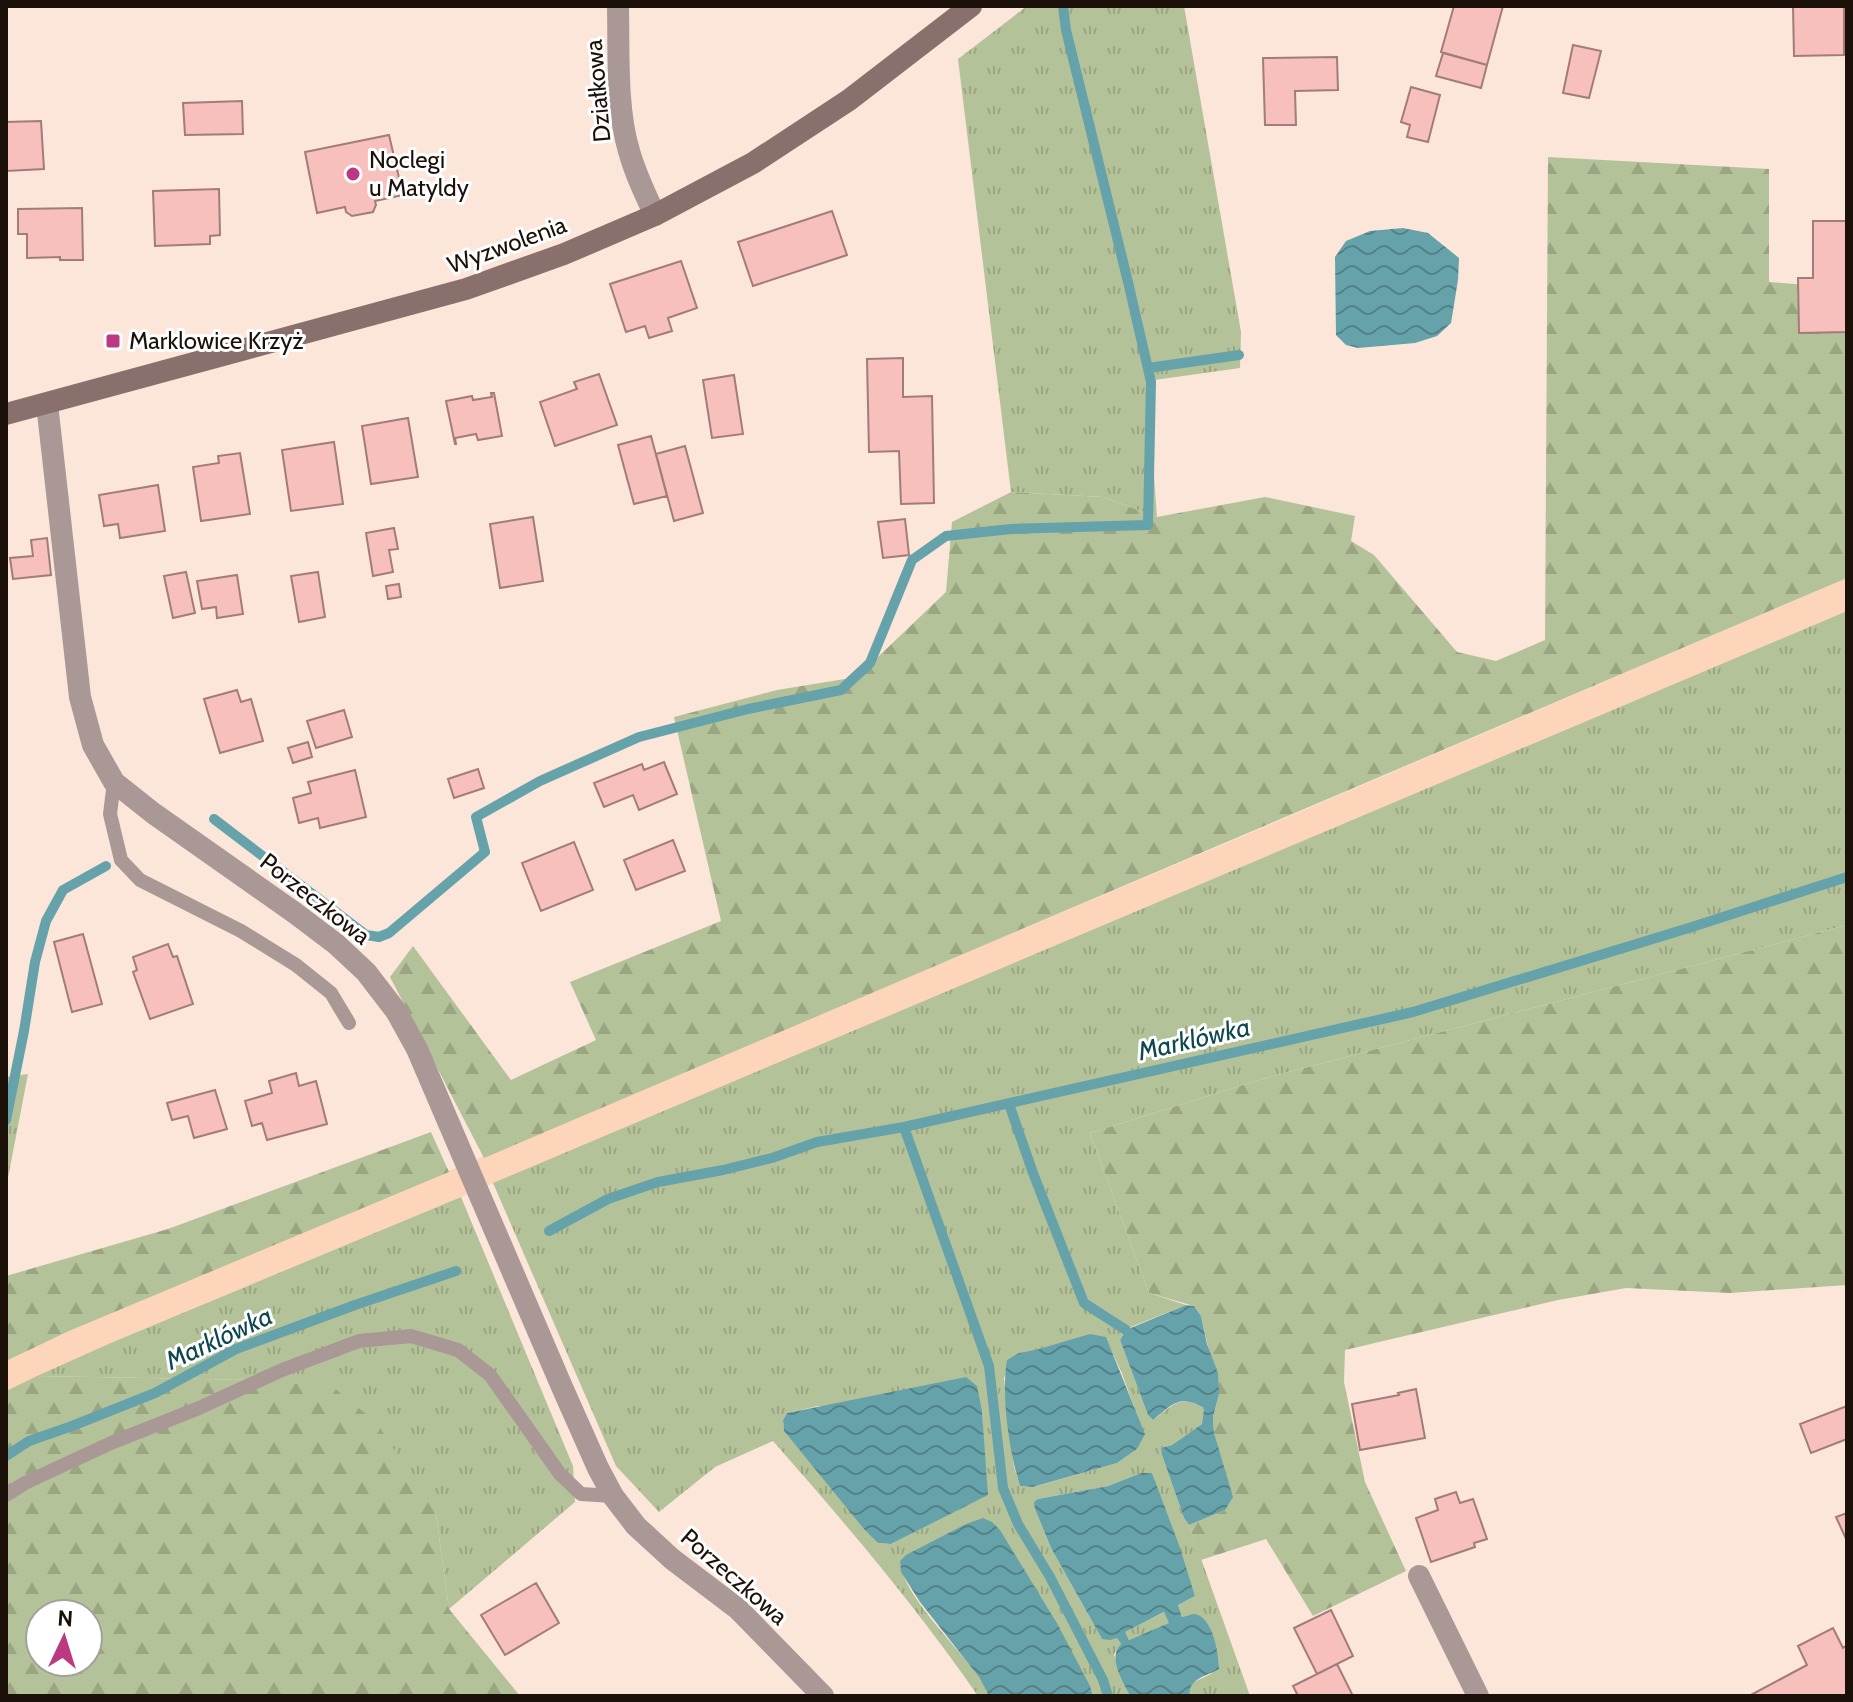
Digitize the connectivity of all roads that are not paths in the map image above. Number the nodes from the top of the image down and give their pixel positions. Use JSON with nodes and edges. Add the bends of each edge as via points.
{"nodes":[{"id":1,"x":618,"y":6,"type":"edge"},
{"id":2,"x":971,"y":6,"type":"edge"},
{"id":3,"x":655,"y":215,"type":"junction"},
{"id":4,"x":47,"y":404,"type":"junction"},
{"id":5,"x":6,"y":414,"type":"edge"},
{"id":6,"x":114,"y":782,"type":"junction"},
{"id":7,"x":349,"y":1023,"type":"dead end"},
{"id":8,"x":6,"y":1495,"type":"edge"},
{"id":9,"x":613,"y":1496,"type":"junction"},
{"id":10,"x":1419,"y":1576,"type":"dead end"},
{"id":11,"x":823,"y":1696,"type":"edge"},
{"id":12,"x":1478,"y":1696,"type":"edge"}],
"edges":[{"from":1,"to":3,"type":"street","name":"Działkowa","via":[[623,127]]},
{"from":2,"to":3,"type":"main road","name":"Wyzwolenia","via":[[849,100],[753,163]]},
{"from":3,"to":4,"type":"main road","name":"Wyzwolenia","via":[[466,289]]},
{"from":4,"to":5,"type":"main road","name":"Wyzwolenia"},
{"from":4,"to":6,"type":"street","name":"Porzeczkowa","via":[[80,697],[93,745]]},
{"from":6,"to":7,"type":"lane","via":[[110,814],[121,860],[140,880],[296,965],[331,993]]},
{"from":6,"to":9,"type":"street","name":"Porzeczkowa","via":[[336,944],[396,1011]]},
{"from":8,"to":9,"type":"lane","via":[[111,1443],[282,1370],[359,1341],[411,1336],[458,1350],[490,1375],[560,1474],[581,1494]]},
{"from":9,"to":11,"type":"street","name":"Porzeczkowa","via":[[636,1526],[738,1609]]},
{"from":10,"to":12,"type":"street"}]}
